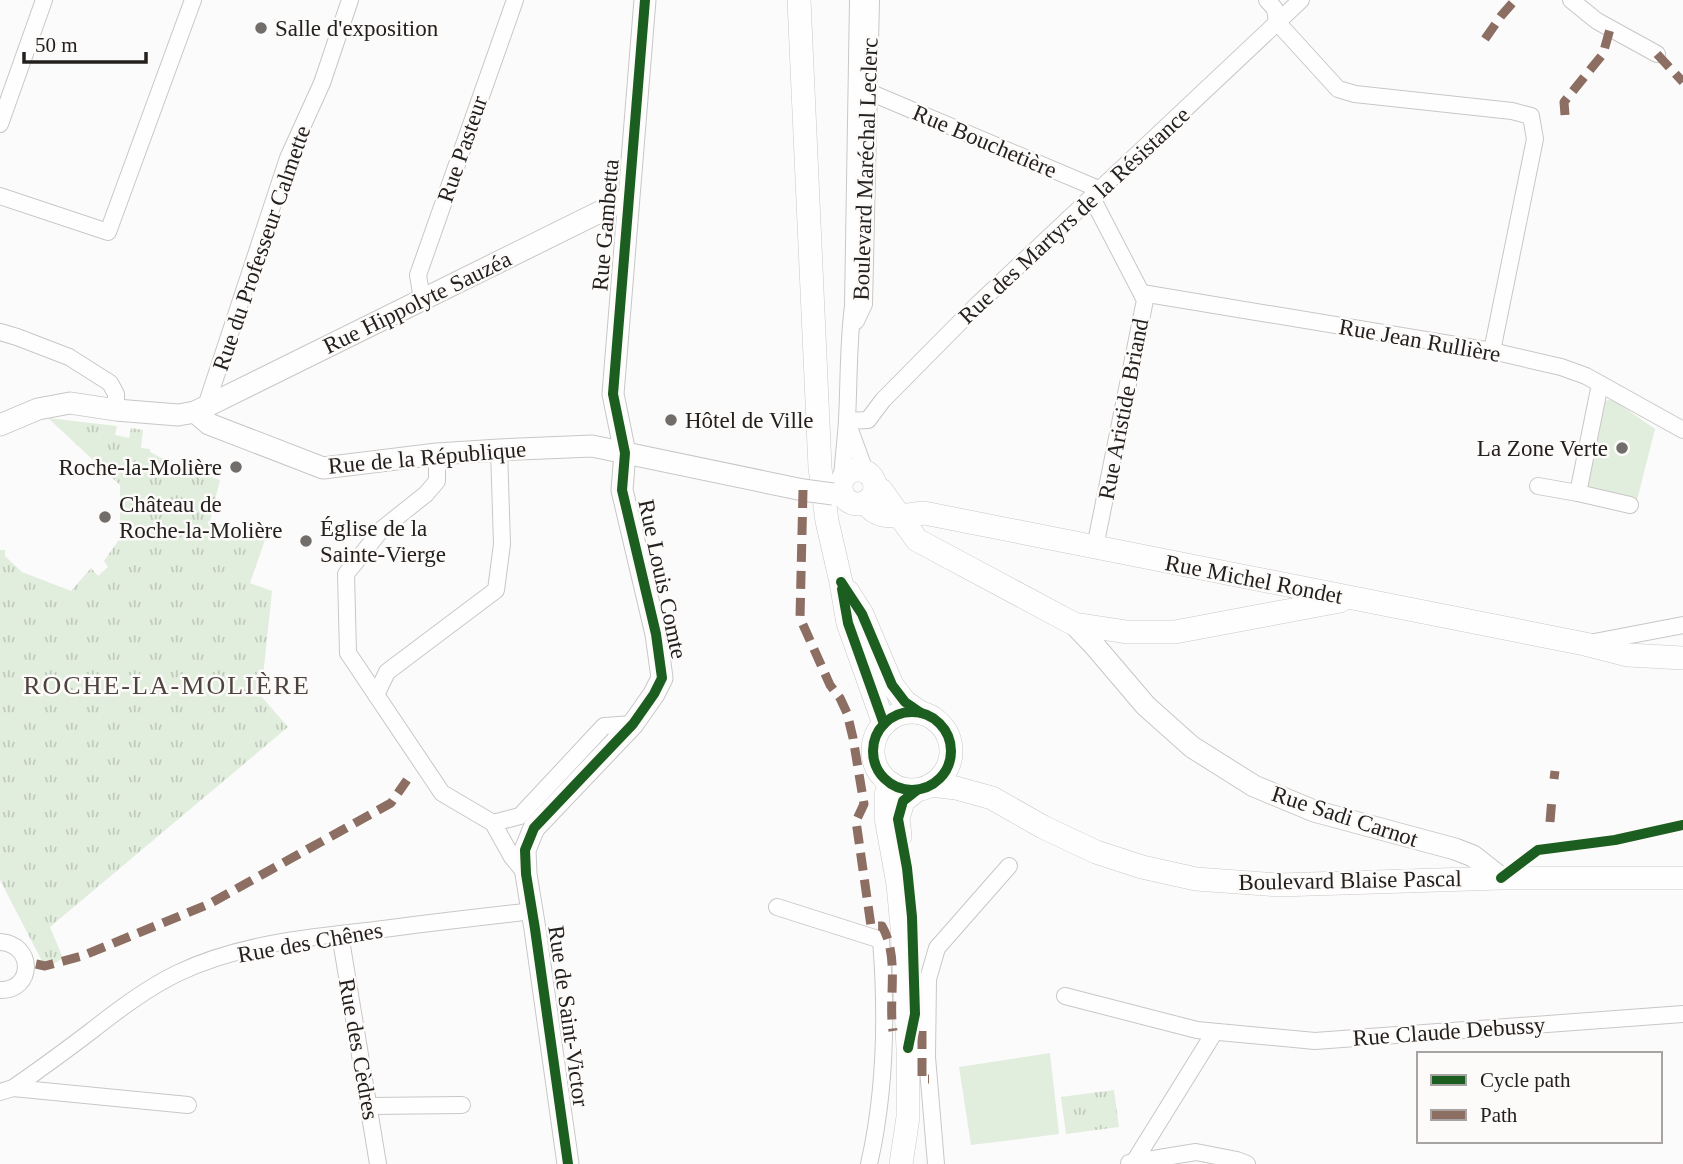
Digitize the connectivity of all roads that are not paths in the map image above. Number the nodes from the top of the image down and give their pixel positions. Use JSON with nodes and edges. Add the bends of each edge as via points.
{"nodes":[{"id":1,"x":44,"y":0,"type":"edge"},
{"id":2,"x":193,"y":0,"type":"edge"},
{"id":3,"x":350,"y":0,"type":"edge"},
{"id":4,"x":514,"y":0,"type":"edge"},
{"id":5,"x":645,"y":0,"type":"edge"},
{"id":6,"x":799,"y":0,"type":"edge"},
{"id":7,"x":858,"y":0,"type":"edge"},
{"id":8,"x":871,"y":0,"type":"edge"},
{"id":9,"x":1267,"y":0,"type":"edge"},
{"id":10,"x":1301,"y":0,"type":"edge"},
{"id":11,"x":1571,"y":0,"type":"edge"},
{"id":12,"x":1277,"y":22,"type":"junction"},
{"id":13,"x":1657,"y":54,"type":"dead end"},
{"id":14,"x":863,"y":92,"type":"junction"},
{"id":15,"x":0,"y":124,"type":"edge"},
{"id":16,"x":1096,"y":194,"type":"junction"},
{"id":17,"x":0,"y":195,"type":"edge"},
{"id":18,"x":628,"y":198,"type":"junction"},
{"id":19,"x":1142,"y":293,"type":"junction"},
{"id":20,"x":422,"y":299,"type":"junction"},
{"id":21,"x":0,"y":332,"type":"edge"},
{"id":22,"x":1492,"y":351,"type":"junction"},
{"id":23,"x":1600,"y":384,"type":"junction"},
{"id":24,"x":201,"y":409,"type":"junction"},
{"id":25,"x":116,"y":410,"type":"junction"},
{"id":26,"x":847,"y":421,"type":"junction"},
{"id":27,"x":0,"y":425,"type":"edge"},
{"id":28,"x":1683,"y":430,"type":"edge"},
{"id":29,"x":499,"y":450,"type":"junction"},
{"id":30,"x":625,"y":453,"type":"junction"},
{"id":31,"x":437,"y":454,"type":"junction"},
{"id":32,"x":1538,"y":486,"type":"dead end"},
{"id":33,"x":839,"y":488,"type":"junction"},
{"id":34,"x":872,"y":488,"type":"junction"},
{"id":35,"x":1578,"y":493,"type":"junction"},
{"id":36,"x":1630,"y":505,"type":"dead end"},
{"id":37,"x":900,"y":515,"type":"junction"},
{"id":38,"x":1095,"y":547,"type":"junction"},
{"id":39,"x":841,"y":582,"type":"junction"},
{"id":40,"x":1353,"y":599,"type":"junction"},
{"id":41,"x":1074,"y":624,"type":"junction"},
{"id":42,"x":1683,"y":625,"type":"edge"},
{"id":43,"x":1585,"y":645,"type":"junction"},
{"id":44,"x":1683,"y":658,"type":"edge"},
{"id":45,"x":376,"y":695,"type":"junction"},
{"id":46,"x":921,"y":713,"type":"junction"},
{"id":47,"x":632,"y":724,"type":"junction"},
{"id":48,"x":884,"y":724,"type":"junction"},
{"id":49,"x":951,"y":750,"type":"junction"},
{"id":50,"x":890,"y":783,"type":"junction"},
{"id":51,"x":924,"y":787,"type":"junction"},
{"id":52,"x":992,"y":798,"type":"junction"},
{"id":53,"x":493,"y":823,"type":"junction"},
{"id":54,"x":1009,"y":866,"type":"dead end"},
{"id":55,"x":526,"y":874,"type":"junction"},
{"id":56,"x":1501,"y":877,"type":"junction"},
{"id":57,"x":1683,"y":878,"type":"edge"},
{"id":58,"x":777,"y":907,"type":"dead end"},
{"id":59,"x":533,"y":911,"type":"junction"},
{"id":60,"x":340,"y":934,"type":"junction"},
{"id":61,"x":0,"y":942,"type":"edge"},
{"id":62,"x":0,"y":990,"type":"edge"},
{"id":63,"x":1065,"y":996,"type":"dead end"},
{"id":64,"x":1683,"y":1014,"type":"edge"},
{"id":65,"x":1214,"y":1033,"type":"junction"},
{"id":66,"x":908,"y":1048,"type":"junction"},
{"id":67,"x":7,"y":1090,"type":"edge"},
{"id":68,"x":188,"y":1105,"type":"dead end"},
{"id":69,"x":462,"y":1105,"type":"dead end"},
{"id":70,"x":369,"y":1106,"type":"junction"},
{"id":71,"x":1129,"y":1163,"type":"edge"},
{"id":72,"x":378,"y":1164,"type":"edge"},
{"id":73,"x":568,"y":1164,"type":"edge"},
{"id":74,"x":869,"y":1164,"type":"edge"},
{"id":75,"x":901,"y":1164,"type":"edge"},
{"id":76,"x":936,"y":1164,"type":"edge"},
{"id":77,"x":1247,"y":1164,"type":"edge"}],
"edges":[{"from":1,"to":15,"type":"street"},
{"from":2,"to":17,"type":"street","via":[[108,232]]},
{"from":3,"to":24,"type":"street","name":"Rue du Professeur Calmette","via":[[322,83],[288,158]]},
{"from":4,"to":20,"type":"street","name":"Rue Pasteur","via":[[418,275]]},
{"from":5,"to":18,"type":"street","name":"Rue Gambetta"},
{"from":6,"to":39,"type":"main road","via":[[820,468]]},
{"from":7,"to":14,"type":"street","name":"Boulevard Maréchal Leclerc"},
{"from":8,"to":14,"type":"street","name":"Boulevard Maréchal Leclerc"},
{"from":9,"to":12,"type":"street","via":[[1275,9]]},
{"from":10,"to":12,"type":"street","name":"Rue des Martyrs de la Résistance"},
{"from":11,"to":13,"type":"street","via":[[1597,21]]},
{"from":12,"to":16,"type":"street","name":"Rue des Martyrs de la Résistance"},
{"from":12,"to":22,"type":"street","via":[[1338,89],[1531,116],[1535,139]]},
{"from":14,"to":16,"type":"street","name":"Rue Bouchetière"},
{"from":14,"to":26,"type":"street","name":"Boulevard Maréchal Leclerc","via":[[864,304],[849,336]]},
{"from":16,"to":19,"type":"street","name":"Rue Aristide Briand"},
{"from":16,"to":26,"type":"street","name":"Rue des Martyrs de la Résistance","via":[[978,304],[868,420]]},
{"from":18,"to":20,"type":"street","name":"Rue Hippolyte Sauzéa"},
{"from":18,"to":30,"type":"street","name":"Rue Gambetta","via":[[613,394]]},
{"from":19,"to":22,"type":"street","name":"Rue Jean Rullière"},
{"from":19,"to":38,"type":"street","name":"Rue Aristide Briand"},
{"from":20,"to":24,"type":"street","name":"Rue Hippolyte Sauzéa"},
{"from":21,"to":25,"type":"street","via":[[69,357],[110,383]]},
{"from":22,"to":23,"type":"street","name":"Rue Jean Rullière","via":[[1561,367]]},
{"from":23,"to":28,"type":"street","name":"Rue Jean Rullière"},
{"from":23,"to":35,"type":"street"},
{"from":24,"to":25,"type":"street","via":[[178,415]]},
{"from":24,"to":31,"type":"street","name":"Rue de la République","via":[[209,424],[323,468]]},
{"from":25,"to":27,"type":"street","via":[[70,403],[38,409]]},
{"from":26,"to":33,"type":"street","name":"Boulevard Maréchal Leclerc"},
{"from":26,"to":34,"type":"street","name":"Boulevard Maréchal Leclerc"},
{"from":29,"to":30,"type":"street","name":"Rue de la République","via":[[592,446]]},
{"from":29,"to":31,"type":"street","name":"Rue de la République"},
{"from":29,"to":45,"type":"street","via":[[502,544],[496,590],[387,672]]},
{"from":30,"to":33,"type":"street","bridge":true,"via":[[803,490]]},
{"from":30,"to":47,"type":"street","name":"Rue Louis Comte","via":[[622,490],[662,678]]},
{"from":31,"to":45,"type":"street","via":[[437,481],[382,530],[346,574],[348,653]]},
{"from":32,"to":35,"type":"street"},
{"from":33,"to":34,"type":"main road","via":[[851,502],[861,504]]},
{"from":33,"to":34,"type":"main road","via":[[851,471],[858,469]]},
{"from":34,"to":37,"type":"main road","via":[[870,509],[884,516]]},
{"from":35,"to":36,"type":"street"},
{"from":37,"to":38,"type":"main road","name":"Rue Michel Rondet","via":[[924,513]]},
{"from":37,"to":41,"type":"main road","name":"Rue Sadi Carnot","via":[[917,540]]},
{"from":38,"to":40,"type":"main road","name":"Rue Michel Rondet"},
{"from":39,"to":46,"type":"main road","via":[[862,614],[892,685]]},
{"from":39,"to":48,"type":"main road","via":[[848,623]]},
{"from":40,"to":41,"type":"main road","via":[[1175,632],[1127,632]]},
{"from":40,"to":43,"type":"main road","name":"Rue Michel Rondet"},
{"from":41,"to":56,"type":"street","name":"Rue Sadi Carnot","via":[[1146,706],[1192,747],[1254,786],[1314,811],[1455,849]]},
{"from":42,"to":43,"type":"street"},
{"from":43,"to":44,"type":"main road","name":"Rue Michel Rondet","via":[[1628,655]]},
{"from":45,"to":53,"type":"street","via":[[442,793]]},
{"from":46,"to":48,"type":"main road","via":[[901,713]]},
{"from":46,"to":49,"type":"main road","via":[[943,726]]},
{"from":47,"to":53,"type":"street","via":[[604,726],[520,817]]},
{"from":47,"to":55,"type":"street","name":"Rue Louis Comte","via":[[534,828],[525,850]]},
{"from":48,"to":50,"type":"main road","via":[[873,748],[880,774]]},
{"from":49,"to":51,"type":"main road","via":[[946,771]]},
{"from":49,"to":52,"type":"main road","name":"Boulevard Blaise Pascal","via":[[965,773]]},
{"from":50,"to":51,"type":"main road","via":[[908,790]]},
{"from":50,"to":66,"type":"main road","via":[[886,818],[899,895]]},
{"from":51,"to":52,"type":"main road","name":"Boulevard Blaise Pascal","via":[[956,788]]},
{"from":51,"to":66,"type":"main road","via":[[903,801],[898,819],[912,917],[915,1014]]},
{"from":52,"to":56,"type":"main road","name":"Boulevard Blaise Pascal","via":[[1096,852],[1195,879],[1279,885]]},
{"from":53,"to":55,"type":"street"},
{"from":54,"to":76,"type":"street","via":[[936,948],[928,979],[927,1057]]},
{"from":55,"to":59,"type":"street","name":"Rue de Saint-Victor"},
{"from":56,"to":57,"type":"main road","name":"Boulevard Blaise Pascal"},
{"from":58,"to":74,"type":"street","via":[[881,940],[884,1069]]},
{"from":59,"to":60,"type":"street","name":"Rue des Chênes"},
{"from":59,"to":73,"type":"street","name":"Rue de Saint-Victor"},
{"from":60,"to":67,"type":"street","name":"Rue des Chênes","via":[[263,946],[177,974],[113,1013]]},
{"from":60,"to":70,"type":"street","name":"Rue des Cèdres"},
{"from":61,"to":62,"type":"street","via":[[17,946],[26,972],[15,987]]},
{"from":63,"to":65,"type":"street","name":"Rue Claude Debussy"},
{"from":64,"to":65,"type":"street","name":"Rue Claude Debussy","via":[[1315,1041]]},
{"from":65,"to":71,"type":"street"},
{"from":66,"to":75,"type":"main road","via":[[908,1118]]},
{"from":67,"to":68,"type":"street"},
{"from":69,"to":70,"type":"street"},
{"from":70,"to":72,"type":"street","name":"Rue des Cèdres"},
{"from":71,"to":77,"type":"street","via":[[1196,1152]]}]}
